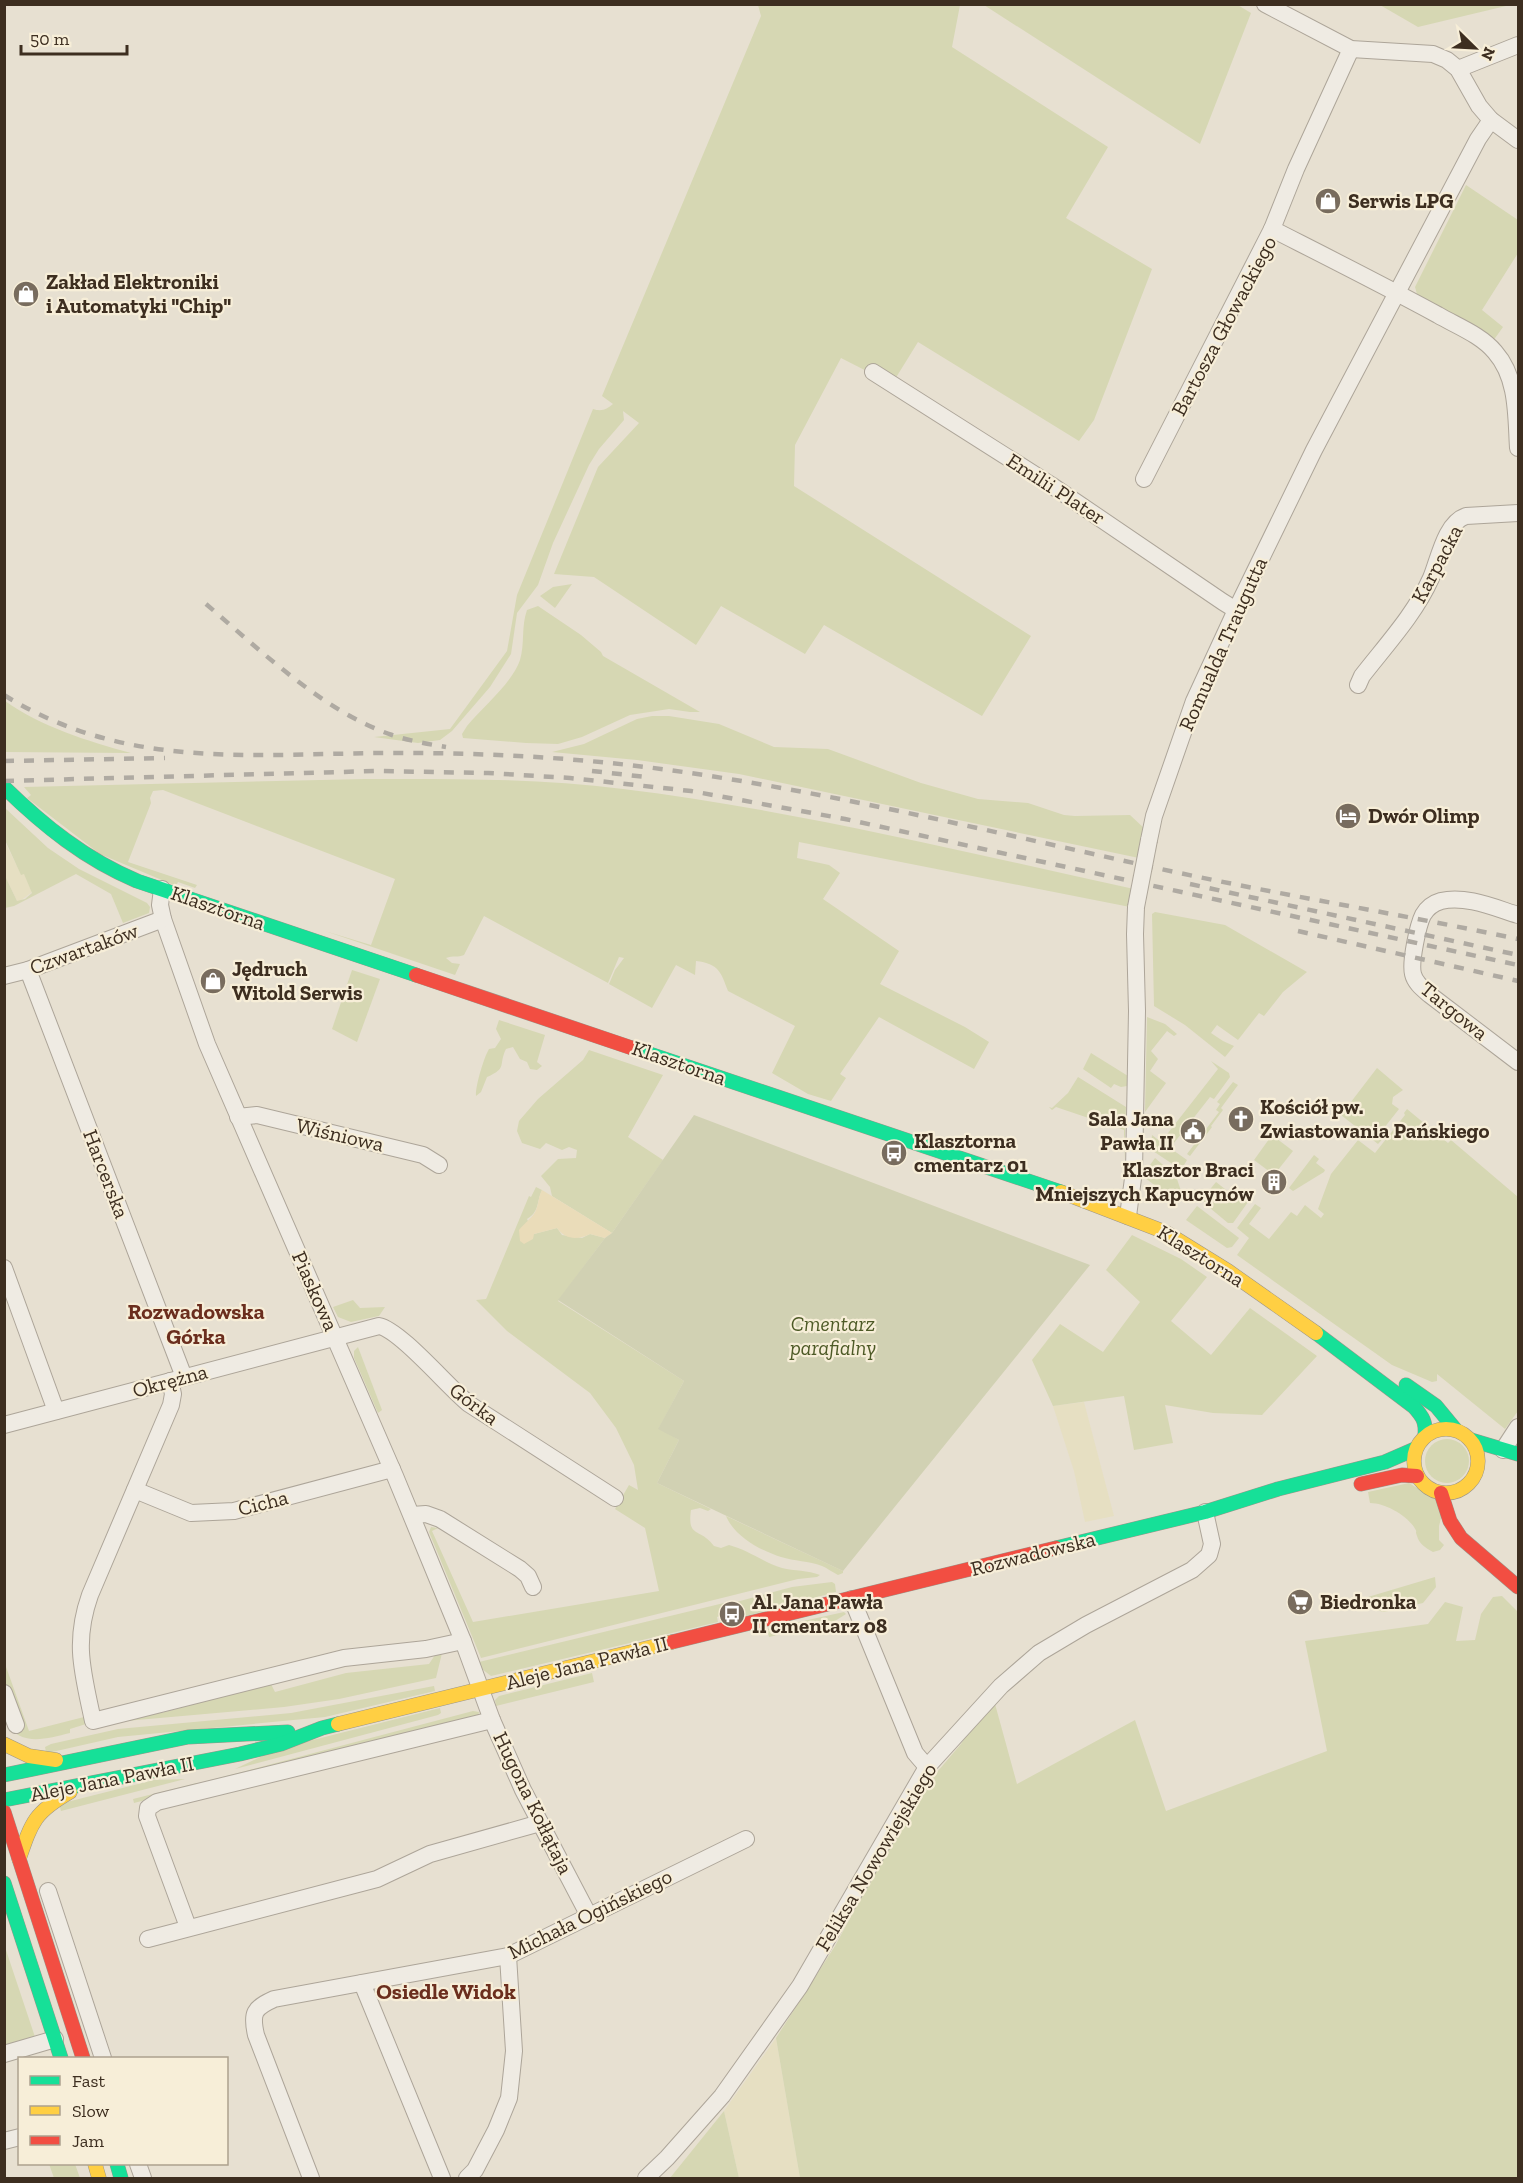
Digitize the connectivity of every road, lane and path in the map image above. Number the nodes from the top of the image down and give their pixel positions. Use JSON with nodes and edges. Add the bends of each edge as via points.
{"nodes":[{"id":1,"x":1265,"y":4,"type":"edge"},
{"id":2,"x":1518,"y":45,"type":"edge"},
{"id":3,"x":1351,"y":49,"type":"junction"},
{"id":4,"x":1458,"y":69,"type":"junction"},
{"id":5,"x":1491,"y":120,"type":"junction"},
{"id":6,"x":1518,"y":140,"type":"edge"},
{"id":7,"x":1272,"y":229,"type":"junction"},
{"id":8,"x":1397,"y":293,"type":"junction"},
{"id":9,"x":873,"y":372,"type":"dead end"},
{"id":10,"x":1518,"y":448,"type":"edge"},
{"id":11,"x":1144,"y":479,"type":"dead end"},
{"id":12,"x":1518,"y":513,"type":"edge"},
{"id":13,"x":1236,"y":610,"type":"junction"},
{"id":14,"x":1358,"y":685,"type":"dead end"},
{"id":15,"x":4,"y":787,"type":"edge"},
{"id":16,"x":162,"y":889,"type":"junction"},
{"id":17,"x":1518,"y":915,"type":"edge"},
{"id":18,"x":163,"y":919,"type":"junction"},
{"id":19,"x":28,"y":970,"type":"junction"},
{"id":20,"x":4,"y":976,"type":"edge"},
{"id":21,"x":1518,"y":1062,"type":"edge"},
{"id":22,"x":238,"y":1116,"type":"junction"},
{"id":23,"x":439,"y":1165,"type":"dead end"},
{"id":24,"x":1128,"y":1216,"type":"junction"},
{"id":25,"x":4,"y":1268,"type":"edge"},
{"id":26,"x":336,"y":1338,"type":"junction"},
{"id":27,"x":1348,"y":1356,"type":"junction"},
{"id":28,"x":177,"y":1379,"type":"junction"},
{"id":29,"x":56,"y":1411,"type":"junction"},
{"id":30,"x":4,"y":1425,"type":"edge"},
{"id":31,"x":1518,"y":1427,"type":"edge"},
{"id":32,"x":1455,"y":1429,"type":"junction"},
{"id":33,"x":1425,"y":1435,"type":"junction"},
{"id":34,"x":1471,"y":1440,"type":"junction"},
{"id":35,"x":1415,"y":1449,"type":"junction"},
{"id":36,"x":1504,"y":1458,"type":"edge"},
{"id":37,"x":1518,"y":1466,"type":"edge"},
{"id":38,"x":392,"y":1469,"type":"junction"},
{"id":39,"x":1477,"y":1471,"type":"junction"},
{"id":40,"x":1417,"y":1476,"type":"junction"},
{"id":41,"x":1348,"y":1486,"type":"dead end"},
{"id":42,"x":135,"y":1490,"type":"junction"},
{"id":43,"x":1461,"y":1490,"type":"junction"},
{"id":44,"x":1317,"y":1493,"type":"dead end"},
{"id":45,"x":1441,"y":1493,"type":"junction"},
{"id":46,"x":615,"y":1498,"type":"dead end"},
{"id":47,"x":1210,"y":1511,"type":"junction"},
{"id":48,"x":412,"y":1515,"type":"junction"},
{"id":49,"x":1463,"y":1539,"type":"junction"},
{"id":50,"x":533,"y":1587,"type":"dead end"},
{"id":51,"x":1518,"y":1587,"type":"edge"},
{"id":52,"x":852,"y":1599,"type":"junction"},
{"id":53,"x":463,"y":1641,"type":"junction"},
{"id":54,"x":481,"y":1689,"type":"junction"},
{"id":55,"x":4,"y":1694,"type":"edge"},
{"id":56,"x":492,"y":1720,"type":"junction"},
{"id":57,"x":16,"y":1725,"type":"dead end"},
{"id":58,"x":322,"y":1728,"type":"junction"},
{"id":59,"x":4,"y":1744,"type":"edge"},
{"id":60,"x":87,"y":1758,"type":"junction"},
{"id":61,"x":927,"y":1767,"type":"junction"},
{"id":62,"x":4,"y":1775,"type":"edge"},
{"id":63,"x":81,"y":1786,"type":"junction"},
{"id":64,"x":4,"y":1800,"type":"edge"},
{"id":65,"x":4,"y":1812,"type":"edge"},
{"id":66,"x":540,"y":1823,"type":"junction"},
{"id":67,"x":746,"y":1839,"type":"dead end"},
{"id":68,"x":19,"y":1859,"type":"junction"},
{"id":69,"x":4,"y":1883,"type":"edge"},
{"id":70,"x":48,"y":1891,"type":"dead end"},
{"id":71,"x":589,"y":1916,"type":"junction"},
{"id":72,"x":188,"y":1927,"type":"junction"},
{"id":73,"x":148,"y":1939,"type":"dead end"},
{"id":74,"x":508,"y":1956,"type":"junction"},
{"id":75,"x":362,"y":1983,"type":"junction"},
{"id":76,"x":55,"y":2039,"type":"junction"},
{"id":77,"x":4,"y":2054,"type":"edge"},
{"id":78,"x":61,"y":2057,"type":"edge"},
{"id":79,"x":83,"y":2057,"type":"edge"},
{"id":80,"x":103,"y":2057,"type":"edge"},
{"id":81,"x":311,"y":2178,"type":"edge"},
{"id":82,"x":442,"y":2178,"type":"edge"},
{"id":83,"x":467,"y":2178,"type":"edge"},
{"id":84,"x":646,"y":2178,"type":"edge"}],
"edges":[{"from":1,"to":3,"type":"street"},
{"from":2,"to":4,"type":"street"},
{"from":3,"to":4,"type":"street","via":[[1433,54]]},
{"from":3,"to":7,"type":"street"},
{"from":4,"to":5,"type":"street"},
{"from":5,"to":6,"type":"street"},
{"from":5,"to":8,"type":"street","name":"Romualda Traugutta"},
{"from":7,"to":8,"type":"street","name":"Bartosza Głowackiego"},
{"from":7,"to":11,"type":"street","name":"Bartosza Głowackiego"},
{"from":8,"to":10,"type":"street","name":"Bartosza Głowackiego","via":[[1481,339],[1496,352],[1509,374],[1515,399]]},
{"from":8,"to":13,"type":"street","name":"Romualda Traugutta"},
{"from":9,"to":13,"type":"street","name":"Emilii Plater","via":[[1051,484]]},
{"from":12,"to":14,"type":"street","name":"Karpacka","via":[[1466,516],[1454,523],[1418,603]]},
{"from":13,"to":24,"type":"street","name":"Romualda Traugutta","bridge":true,"via":[[1194,701],[1158,802],[1136,907],[1134,1172]]},
{"from":15,"to":16,"type":"street","name":"Klasztorna","via":[[81,852],[119,874]]},
{"from":16,"to":18,"type":"street","name":"Piaskowa"},
{"from":16,"to":24,"type":"street","name":"Klasztorna"},
{"from":17,"to":21,"type":"street","name":"Targowa","via":[[1468,901],[1436,903],[1424,913],[1412,969],[1417,983]]},
{"from":18,"to":19,"type":"street","name":"Czwartaków"},
{"from":18,"to":22,"type":"street","name":"Piaskowa","via":[[207,1044]]},
{"from":19,"to":20,"type":"street","name":"Czwartaków"},
{"from":19,"to":28,"type":"street","name":"Harcerska"},
{"from":22,"to":23,"type":"street","name":"Wiśniowa","via":[[257,1115],[423,1155]]},
{"from":22,"to":26,"type":"street","name":"Piaskowa"},
{"from":24,"to":27,"type":"street","name":"Klasztorna","via":[[1206,1256]]},
{"from":25,"to":29,"type":"street"},
{"from":26,"to":28,"type":"street","name":"Okrężna"},
{"from":26,"to":38,"type":"street","name":"Piaskowa"},
{"from":26,"to":46,"type":"street","name":"Górka","via":[[372,1327],[390,1329],[469,1404]]},
{"from":27,"to":32,"type":"street","name":"Klasztorna","via":[[1423,1396]]},
{"from":27,"to":33,"type":"street","name":"Klasztorna","via":[[1419,1412],[1426,1425]]},
{"from":28,"to":29,"type":"street","name":"Okrężna"},
{"from":28,"to":42,"type":"street","name":"Harcerska","via":[[171,1405]]},
{"from":29,"to":30,"type":"street","name":"Okrężna"},
{"from":31,"to":36,"type":"street"},
{"from":32,"to":33,"type":"street"},
{"from":32,"to":34,"type":"street"},
{"from":33,"to":35,"type":"street"},
{"from":34,"to":36,"type":"street"},
{"from":34,"to":39,"type":"street","via":[[1477,1450]]},
{"from":35,"to":40,"type":"street"},
{"from":35,"to":47,"type":"street","name":"Rozwadowska","via":[[1385,1462]]},
{"from":36,"to":37,"type":"street"},
{"from":36,"to":39,"type":"street"},
{"from":38,"to":42,"type":"street","name":"Cicha","via":[[234,1511],[191,1513]]},
{"from":38,"to":48,"type":"street","name":"Piaskowa"},
{"from":39,"to":43,"type":"street"},
{"from":40,"to":41,"type":"street","via":[[1402,1475]]},
{"from":40,"to":45,"type":"street","via":[[1431,1490]]},
{"from":42,"to":53,"type":"street","name":"Harcerska","via":[[82,1620],[81,1661],[93,1721],[344,1658]]},
{"from":43,"to":45,"type":"street"},
{"from":43,"to":49,"type":"street"},
{"from":44,"to":47,"type":"street","name":"Rozwadowska"},
{"from":45,"to":49,"type":"street","via":[[1449,1520]]},
{"from":47,"to":52,"type":"street","name":"Rozwadowska"},
{"from":47,"to":61,"type":"street","name":"Feliksa Nowowiejskiego","via":[[1209,1555],[1192,1570],[1039,1653],[1000,1686]]},
{"from":48,"to":50,"type":"street","via":[[440,1519],[520,1569]]},
{"from":48,"to":53,"type":"street","name":"Piaskowa"},
{"from":49,"to":51,"type":"street"},
{"from":52,"to":54,"type":"street","name":"Aleje Jana Pawła II"},
{"from":52,"to":61,"type":"street","via":[[915,1753]]},
{"from":53,"to":54,"type":"street","name":"Piaskowa"},
{"from":54,"to":56,"type":"street","name":"Hugona Kołłątaja"},
{"from":54,"to":58,"type":"street","name":"Aleje Jana Pawła II"},
{"from":55,"to":57,"type":"street"},
{"from":56,"to":66,"type":"street","name":"Hugona Kołłątaja"},
{"from":56,"to":72,"type":"street","via":[[157,1802],[148,1808],[147,1816]]},
{"from":58,"to":60,"type":"street","name":"Aleje Jana Pawła II","via":[[188,1737]]},
{"from":58,"to":63,"type":"street","name":"Aleje Jana Pawła II","via":[[240,1754]]},
{"from":59,"to":60,"type":"street","via":[[17,1752],[51,1760]]},
{"from":60,"to":62,"type":"street","name":"Aleje Jana Pawła II"},
{"from":61,"to":84,"type":"street","name":"Feliksa Nowowiejskiego","via":[[800,1986],[722,2096]]},
{"from":63,"to":64,"type":"street","name":"Aleje Jana Pawła II"},
{"from":63,"to":68,"type":"street","via":[[36,1814]]},
{"from":65,"to":68,"type":"street"},
{"from":66,"to":71,"type":"street","name":"Hugona Kołłątaja"},
{"from":66,"to":72,"type":"street","via":[[430,1854],[377,1879]]},
{"from":67,"to":71,"type":"street","name":"Michała Ogińskiego"},
{"from":68,"to":79,"type":"street"},
{"from":69,"to":76,"type":"street"},
{"from":70,"to":80,"type":"street"},
{"from":71,"to":74,"type":"street","name":"Michała Ogińskiego"},
{"from":72,"to":73,"type":"street"},
{"from":74,"to":75,"type":"street","name":"Michała Ogińskiego"},
{"from":74,"to":83,"type":"street","via":[[514,2051],[508,2098],[496,2130]]},
{"from":75,"to":81,"type":"street","name":"Michała Ogińskiego","via":[[274,1999],[261,2005],[252,2019]]},
{"from":75,"to":82,"type":"street"},
{"from":76,"to":77,"type":"street"},
{"from":76,"to":78,"type":"street"}]}
